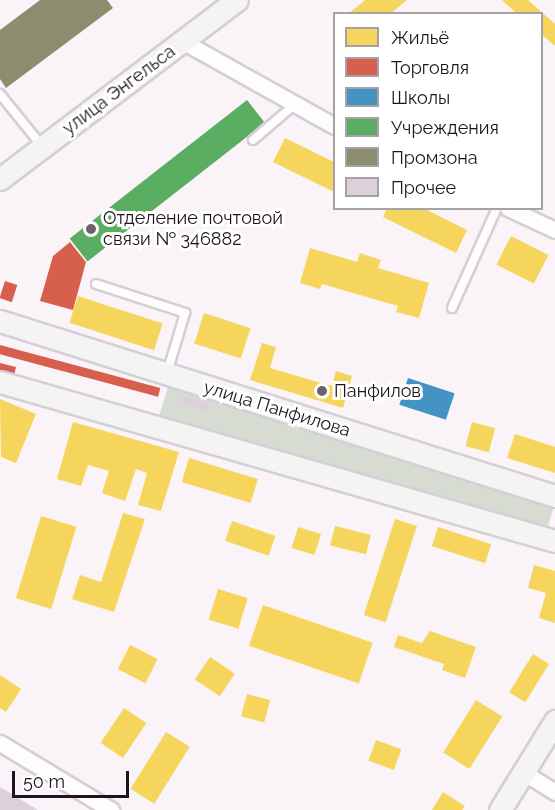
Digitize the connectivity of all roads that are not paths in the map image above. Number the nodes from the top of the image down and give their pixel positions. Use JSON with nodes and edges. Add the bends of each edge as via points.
{"nodes":[{"id":1,"x":237,"y":0,"type":"edge"},
{"id":2,"x":184,"y":42,"type":"junction"},
{"id":3,"x":0,"y":94,"type":"edge"},
{"id":4,"x":293,"y":106,"type":"junction"},
{"id":5,"x":333,"y":126,"type":"edge"},
{"id":6,"x":253,"y":140,"type":"dead end"},
{"id":7,"x":43,"y":147,"type":"junction"},
{"id":8,"x":0,"y":178,"type":"edge"},
{"id":9,"x":496,"y":210,"type":"edge"},
{"id":10,"x":512,"y":210,"type":"edge"},
{"id":11,"x":555,"y":230,"type":"edge"},
{"id":12,"x":96,"y":284,"type":"dead end"},
{"id":13,"x":452,"y":309,"type":"dead end"},
{"id":14,"x":0,"y":321,"type":"edge"},
{"id":15,"x":167,"y":374,"type":"junction"},
{"id":16,"x":0,"y":382,"type":"edge"},
{"id":17,"x":555,"y":496,"type":"edge"},
{"id":18,"x":555,"y":541,"type":"edge"},
{"id":19,"x":555,"y":720,"type":"edge"},
{"id":20,"x":0,"y":743,"type":"edge"},
{"id":21,"x":523,"y":772,"type":"junction"},
{"id":22,"x":555,"y":792,"type":"edge"},
{"id":23,"x":111,"y":810,"type":"edge"},
{"id":24,"x":500,"y":810,"type":"edge"}],
"edges":[{"from":1,"to":2,"type":"street","name":"улица Энгельса"},
{"from":2,"to":4,"type":"street"},
{"from":2,"to":7,"type":"street","name":"улица Энгельса"},
{"from":3,"to":7,"type":"lane"},
{"from":4,"to":5,"type":"street"},
{"from":4,"to":6,"type":"lane"},
{"from":7,"to":8,"type":"street","name":"улица Энгельса"},
{"from":9,"to":13,"type":"lane"},
{"from":10,"to":11,"type":"street"},
{"from":12,"to":15,"type":"lane","via":[[185,313]]},
{"from":14,"to":15,"type":"street","name":"улица Панфилова"},
{"from":15,"to":17,"type":"street","name":"улица Панфилова"},
{"from":16,"to":18,"type":"street"},
{"from":19,"to":21,"type":"street"},
{"from":20,"to":23,"type":"street"},
{"from":21,"to":22,"type":"street"},
{"from":21,"to":24,"type":"street"}]}
